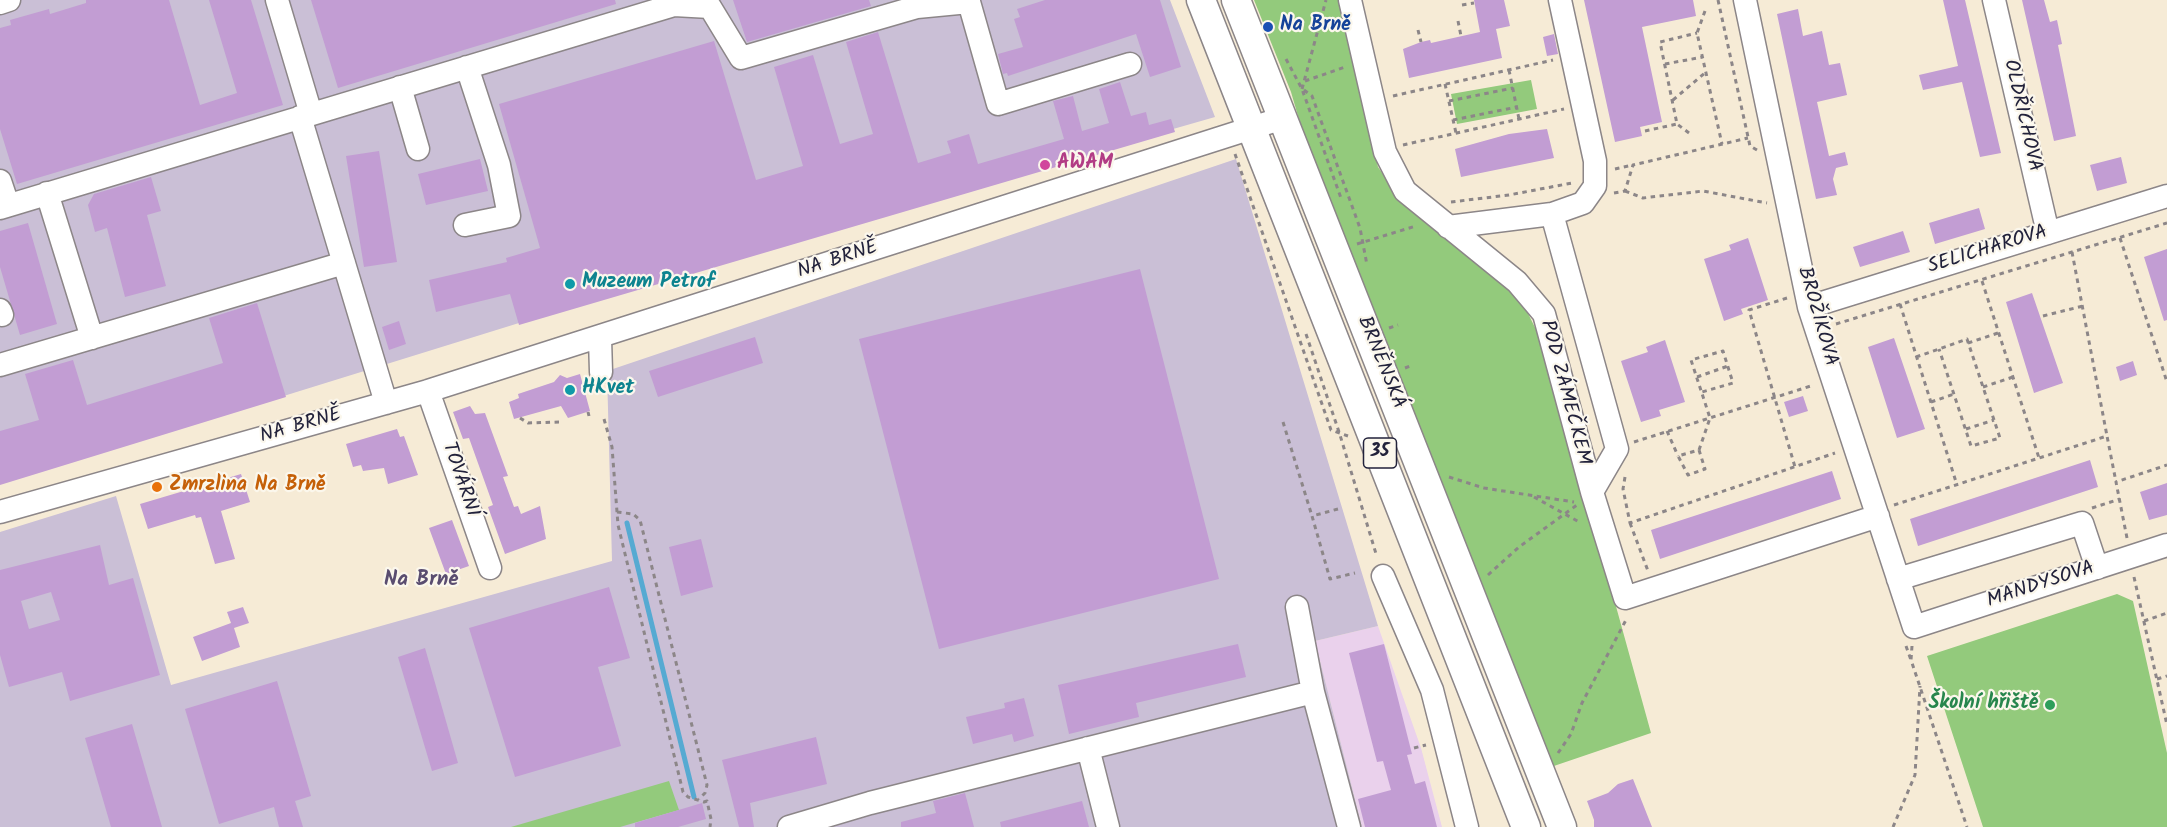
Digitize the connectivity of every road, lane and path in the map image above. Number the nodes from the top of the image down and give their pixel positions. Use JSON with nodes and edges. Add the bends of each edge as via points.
{"nodes":[{"id":1,"x":9,"y":0,"type":"edge"},
{"id":2,"x":277,"y":0,"type":"edge"},
{"id":3,"x":1201,"y":0,"type":"edge"},
{"id":4,"x":1236,"y":0,"type":"edge"},
{"id":5,"x":1326,"y":0,"type":"edge"},
{"id":6,"x":1350,"y":0,"type":"edge"},
{"id":7,"x":1560,"y":0,"type":"edge"},
{"id":8,"x":1745,"y":0,"type":"edge"},
{"id":9,"x":1994,"y":0,"type":"edge"},
{"id":10,"x":0,"y":3,"type":"edge"},
{"id":11,"x":1474,"y":3,"type":"dead end"},
{"id":12,"x":656,"y":5,"type":"edge"},
{"id":13,"x":1462,"y":5,"type":"dead end"},
{"id":14,"x":1705,"y":11,"type":"dead end"},
{"id":15,"x":1458,"y":21,"type":"dead end"},
{"id":16,"x":1418,"y":30,"type":"dead end"},
{"id":17,"x":1697,"y":33,"type":"junction"},
{"id":18,"x":1461,"y":36,"type":"dead end"},
{"id":19,"x":1421,"y":42,"type":"dead end"},
{"id":20,"x":1572,"y":56,"type":"junction"},
{"id":21,"x":1703,"y":57,"type":"junction"},
{"id":22,"x":1363,"y":60,"type":"junction"},
{"id":23,"x":1130,"y":64,"type":"dead end"},
{"id":24,"x":1665,"y":64,"type":"junction"},
{"id":25,"x":467,"y":67,"type":"junction"},
{"id":26,"x":1509,"y":70,"type":"junction"},
{"id":27,"x":1706,"y":72,"type":"junction"},
{"id":28,"x":1305,"y":81,"type":"junction"},
{"id":29,"x":1445,"y":84,"type":"junction"},
{"id":30,"x":400,"y":87,"type":"junction"},
{"id":31,"x":1513,"y":88,"type":"junction"},
{"id":32,"x":1302,"y":89,"type":"junction"},
{"id":33,"x":1386,"y":98,"type":"dead end"},
{"id":34,"x":1449,"y":100,"type":"junction"},
{"id":35,"x":1673,"y":100,"type":"dead end"},
{"id":36,"x":1583,"y":105,"type":"junction"},
{"id":37,"x":1517,"y":107,"type":"junction"},
{"id":38,"x":306,"y":116,"type":"junction"},
{"id":39,"x":1283,"y":118,"type":"junction"},
{"id":40,"x":1519,"y":119,"type":"junction"},
{"id":41,"x":1453,"y":120,"type":"junction"},
{"id":42,"x":1677,"y":124,"type":"junction"},
{"id":43,"x":1240,"y":130,"type":"junction"},
{"id":44,"x":1645,"y":131,"type":"dead end"},
{"id":45,"x":1689,"y":133,"type":"dead end"},
{"id":46,"x":1456,"y":134,"type":"junction"},
{"id":47,"x":1748,"y":138,"type":"dead end"},
{"id":48,"x":1722,"y":144,"type":"junction"},
{"id":49,"x":1397,"y":147,"type":"dead end"},
{"id":50,"x":418,"y":149,"type":"dead end"},
{"id":51,"x":1595,"y":173,"type":"junction"},
{"id":52,"x":0,"y":181,"type":"edge"},
{"id":53,"x":1557,"y":186,"type":"junction"},
{"id":54,"x":1625,"y":191,"type":"junction"},
{"id":55,"x":1559,"y":192,"type":"dead end"},
{"id":56,"x":47,"y":193,"type":"junction"},
{"id":57,"x":1588,"y":196,"type":"junction"},
{"id":58,"x":2167,"y":196,"type":"edge"},
{"id":59,"x":1774,"y":205,"type":"dead end"},
{"id":60,"x":4,"y":206,"type":"edge"},
{"id":61,"x":1344,"y":206,"type":"dead end"},
{"id":62,"x":1552,"y":214,"type":"junction"},
{"id":63,"x":1444,"y":223,"type":"junction"},
{"id":64,"x":2167,"y":223,"type":"edge"},
{"id":65,"x":465,"y":225,"type":"dead end"},
{"id":66,"x":2048,"y":233,"type":"junction"},
{"id":67,"x":2120,"y":238,"type":"junction"},
{"id":68,"x":1363,"y":242,"type":"junction"},
{"id":69,"x":1357,"y":244,"type":"dead end"},
{"id":70,"x":2072,"y":252,"type":"junction"},
{"id":71,"x":344,"y":263,"type":"junction"},
{"id":72,"x":1368,"y":274,"type":"dead end"},
{"id":73,"x":1982,"y":281,"type":"junction"},
{"id":74,"x":1808,"y":299,"type":"junction"},
{"id":75,"x":1900,"y":304,"type":"junction"},
{"id":76,"x":2083,"y":306,"type":"junction"},
{"id":77,"x":2043,"y":316,"type":"dead end"},
{"id":78,"x":1398,"y":325,"type":"dead end"},
{"id":79,"x":1303,"y":327,"type":"dead end"},
{"id":80,"x":1389,"y":328,"type":"dead end"},
{"id":81,"x":1831,"y":329,"type":"dead end"},
{"id":82,"x":1999,"y":333,"type":"junction"},
{"id":83,"x":92,"y":338,"type":"junction"},
{"id":84,"x":600,"y":338,"type":"junction"},
{"id":85,"x":1968,"y":343,"type":"junction"},
{"id":86,"x":1940,"y":349,"type":"junction"},
{"id":87,"x":1916,"y":357,"type":"junction"},
{"id":88,"x":0,"y":365,"type":"edge"},
{"id":89,"x":1413,"y":365,"type":"dead end"},
{"id":90,"x":1728,"y":366,"type":"junction"},
{"id":91,"x":1405,"y":368,"type":"dead end"},
{"id":92,"x":601,"y":372,"type":"dead end"},
{"id":93,"x":1697,"y":377,"type":"junction"},
{"id":94,"x":2013,"y":377,"type":"junction"},
{"id":95,"x":1833,"y":379,"type":"junction"},
{"id":96,"x":2167,"y":382,"type":"edge"},
{"id":97,"x":1983,"y":387,"type":"junction"},
{"id":98,"x":428,"y":391,"type":"junction"},
{"id":99,"x":1702,"y":392,"type":"junction"},
{"id":100,"x":1954,"y":394,"type":"junction"},
{"id":101,"x":1319,"y":395,"type":"dead end"},
{"id":102,"x":1776,"y":398,"type":"junction"},
{"id":103,"x":1931,"y":402,"type":"junction"},
{"id":104,"x":386,"y":403,"type":"junction"},
{"id":105,"x":520,"y":418,"type":"dead end"},
{"id":106,"x":1710,"y":418,"type":"junction"},
{"id":107,"x":604,"y":419,"type":"dead end"},
{"id":108,"x":1994,"y":420,"type":"junction"},
{"id":109,"x":559,"y":422,"type":"dead end"},
{"id":110,"x":1283,"y":422,"type":"dead end"},
{"id":111,"x":1966,"y":429,"type":"junction"},
{"id":112,"x":1667,"y":431,"type":"junction"},
{"id":113,"x":2107,"y":436,"type":"junction"},
{"id":114,"x":1629,"y":443,"type":"dead end"},
{"id":115,"x":1855,"y":446,"type":"junction"},
{"id":116,"x":1699,"y":450,"type":"junction"},
{"id":117,"x":1678,"y":456,"type":"junction"},
{"id":118,"x":2039,"y":458,"type":"junction"},
{"id":119,"x":2167,"y":465,"type":"edge"},
{"id":120,"x":1626,"y":466,"type":"dead end"},
{"id":121,"x":1796,"y":467,"type":"junction"},
{"id":122,"x":1446,"y":476,"type":"dead end"},
{"id":123,"x":2116,"y":482,"type":"junction"},
{"id":124,"x":1958,"y":484,"type":"junction"},
{"id":125,"x":1592,"y":492,"type":"junction"},
{"id":126,"x":1531,"y":495,"type":"junction"},
{"id":127,"x":1338,"y":509,"type":"dead end"},
{"id":128,"x":1884,"y":511,"type":"junction"},
{"id":129,"x":0,"y":512,"type":"edge"},
{"id":130,"x":617,"y":512,"type":"junction"},
{"id":131,"x":1565,"y":515,"type":"junction"},
{"id":132,"x":1312,"y":516,"type":"junction"},
{"id":133,"x":1606,"y":537,"type":"junction"},
{"id":134,"x":2167,"y":545,"type":"edge"},
{"id":135,"x":2130,"y":557,"type":"junction"},
{"id":136,"x":490,"y":568,"type":"dead end"},
{"id":137,"x":2097,"y":568,"type":"junction"},
{"id":138,"x":1355,"y":573,"type":"dead end"},
{"id":139,"x":1383,"y":576,"type":"joint"},
{"id":140,"x":1485,"y":577,"type":"dead end"},
{"id":141,"x":1898,"y":579,"type":"junction"},
{"id":142,"x":1628,"y":606,"type":"junction"},
{"id":143,"x":1297,"y":607,"type":"dead end"},
{"id":144,"x":2167,"y":613,"type":"edge"},
{"id":145,"x":2144,"y":621,"type":"junction"},
{"id":146,"x":1914,"y":627,"type":"junction"},
{"id":147,"x":2167,"y":676,"type":"edge"},
{"id":148,"x":2157,"y":679,"type":"junction"},
{"id":149,"x":1920,"y":684,"type":"junction"},
{"id":150,"x":1313,"y":692,"type":"junction"},
{"id":151,"x":2167,"y":725,"type":"edge"},
{"id":152,"x":1088,"y":748,"type":"junction"},
{"id":153,"x":1555,"y":757,"type":"dead end"},
{"id":154,"x":699,"y":798,"type":"junction"},
{"id":155,"x":711,"y":827,"type":"edge"},
{"id":156,"x":789,"y":827,"type":"edge"},
{"id":157,"x":1108,"y":827,"type":"edge"},
{"id":158,"x":1349,"y":827,"type":"edge"},
{"id":159,"x":1467,"y":827,"type":"edge"},
{"id":160,"x":1526,"y":827,"type":"edge"},
{"id":161,"x":1562,"y":827,"type":"edge"},
{"id":162,"x":1893,"y":827,"type":"edge"},
{"id":163,"x":1967,"y":827,"type":"edge"}],
"edges":[{"from":1,"to":10,"type":"street"},
{"from":2,"to":38,"type":"street"},
{"from":3,"to":43,"type":"main road","name":"BRNĚNSKÁ","number":"35"},
{"from":4,"to":39,"type":"main road","name":"BRNĚNSKÁ","number":"35"},
{"from":5,"to":28,"type":"path"},
{"from":6,"to":22,"type":"street","name":"POD ZÁMEČKEM"},
{"from":7,"to":20,"type":"street"},
{"from":8,"to":74,"type":"street","name":"BROŽÍKOVA"},
{"from":9,"to":66,"type":"street","name":"OLDŘICHOVA"},
{"from":11,"to":13,"type":"path"},
{"from":12,"to":23,"type":"street","via":[[710,7],[741,58],[917,7],[969,2],[998,104]]},
{"from":12,"to":25,"type":"street"},
{"from":14,"to":17,"type":"path"},
{"from":15,"to":18,"type":"path"},
{"from":16,"to":19,"type":"path"},
{"from":17,"to":21,"type":"path"},
{"from":17,"to":24,"type":"path","via":[[1660,42]]},
{"from":20,"to":26,"type":"path"},
{"from":20,"to":36,"type":"street"},
{"from":21,"to":24,"type":"path"},
{"from":21,"to":27,"type":"path"},
{"from":22,"to":28,"type":"path"},
{"from":22,"to":63,"type":"street","name":"POD ZÁMEČKEM","via":[[1385,152],[1405,191]]},
{"from":24,"to":42,"type":"path"},
{"from":25,"to":30,"type":"street"},
{"from":25,"to":65,"type":"street","via":[[498,165],[509,216]]},
{"from":26,"to":29,"type":"path"},
{"from":26,"to":31,"type":"path"},
{"from":27,"to":35,"type":"path"},
{"from":27,"to":48,"type":"path"},
{"from":28,"to":32,"type":"path"},
{"from":29,"to":33,"type":"path"},
{"from":29,"to":34,"type":"path"},
{"from":30,"to":38,"type":"street"},
{"from":30,"to":50,"type":"street"},
{"from":31,"to":34,"type":"path"},
{"from":31,"to":37,"type":"path"},
{"from":32,"to":61,"type":"path"},
{"from":32,"to":68,"type":"path","via":[[1312,96]]},
{"from":34,"to":41,"type":"path"},
{"from":36,"to":40,"type":"path"},
{"from":36,"to":51,"type":"street"},
{"from":37,"to":40,"type":"path"},
{"from":37,"to":41,"type":"path"},
{"from":38,"to":56,"type":"street"},
{"from":38,"to":71,"type":"street"},
{"from":39,"to":43,"type":"street","name":"NA BRNĚ"},
{"from":39,"to":161,"type":"main road","name":"BRNĚNSKÁ","number":"35"},
{"from":40,"to":46,"type":"path"},
{"from":41,"to":46,"type":"path"},
{"from":42,"to":44,"type":"path"},
{"from":42,"to":45,"type":"path"},
{"from":43,"to":84,"type":"street","name":"NA BRNĚ"},
{"from":43,"to":101,"type":"path"},
{"from":43,"to":160,"type":"main road","name":"BRNĚNSKÁ","number":"35"},
{"from":46,"to":49,"type":"path"},
{"from":47,"to":48,"type":"path"},
{"from":48,"to":54,"type":"path","via":[[1633,165]]},
{"from":51,"to":53,"type":"path","via":[[1585,180]]},
{"from":51,"to":57,"type":"street","via":[[1595,186]]},
{"from":52,"to":60,"type":"street"},
{"from":53,"to":55,"type":"path"},
{"from":53,"to":63,"type":"path","via":[[1438,203]]},
{"from":54,"to":57,"type":"path"},
{"from":54,"to":59,"type":"path","via":[[1643,198],[1703,191]]},
{"from":56,"to":60,"type":"street"},
{"from":56,"to":83,"type":"street"},
{"from":57,"to":62,"type":"street","via":[[1583,203]]},
{"from":58,"to":66,"type":"street","name":"SELICHAROVA"},
{"from":62,"to":63,"type":"street"},
{"from":62,"to":125,"type":"street","name":"POD ZÁMEČKEM","via":[[1617,448]]},
{"from":63,"to":68,"type":"path"},
{"from":63,"to":125,"type":"street","name":"POD ZÁMEČKEM","via":[[1517,282],[1544,314]]},
{"from":64,"to":67,"type":"path"},
{"from":66,"to":74,"type":"street","name":"SELICHAROVA"},
{"from":67,"to":70,"type":"path"},
{"from":67,"to":96,"type":"path"},
{"from":68,"to":69,"type":"path"},
{"from":68,"to":72,"type":"path"},
{"from":70,"to":73,"type":"path"},
{"from":70,"to":76,"type":"path"},
{"from":71,"to":83,"type":"street"},
{"from":71,"to":104,"type":"street"},
{"from":73,"to":75,"type":"path"},
{"from":73,"to":82,"type":"path"},
{"from":74,"to":95,"type":"street","name":"BROŽÍKOVA"},
{"from":74,"to":102,"type":"path","via":[[1749,310]]},
{"from":75,"to":81,"type":"path","via":[[1833,325]]},
{"from":75,"to":87,"type":"path"},
{"from":76,"to":77,"type":"path"},
{"from":76,"to":113,"type":"path"},
{"from":78,"to":80,"type":"path"},
{"from":79,"to":139,"type":"path"},
{"from":82,"to":85,"type":"path"},
{"from":82,"to":94,"type":"path"},
{"from":83,"to":88,"type":"street"},
{"from":84,"to":92,"type":"street"},
{"from":84,"to":98,"type":"street","name":"NA BRNĚ"},
{"from":85,"to":86,"type":"path","via":[[1967,339]]},
{"from":85,"to":97,"type":"path"},
{"from":86,"to":87,"type":"path"},
{"from":86,"to":100,"type":"path"},
{"from":87,"to":103,"type":"path"},
{"from":89,"to":91,"type":"path"},
{"from":90,"to":93,"type":"path"},
{"from":90,"to":93,"type":"path","via":[[1723,351],[1691,360]]},
{"from":90,"to":99,"type":"path","via":[[1733,383]]},
{"from":93,"to":99,"type":"path"},
{"from":94,"to":97,"type":"path"},
{"from":94,"to":118,"type":"path"},
{"from":95,"to":102,"type":"path"},
{"from":95,"to":115,"type":"street","name":"BROŽÍKOVA"},
{"from":97,"to":108,"type":"path"},
{"from":98,"to":104,"type":"street","name":"NA BRNĚ"},
{"from":98,"to":136,"type":"street","name":"TOVÁRNÍ"},
{"from":99,"to":106,"type":"path"},
{"from":100,"to":103,"type":"path"},
{"from":100,"to":111,"type":"path"},
{"from":102,"to":106,"type":"path"},
{"from":102,"to":121,"type":"path"},
{"from":103,"to":124,"type":"path"},
{"from":104,"to":129,"type":"street","name":"NA BRNĚ"},
{"from":105,"to":109,"type":"path","via":[[528,423]]},
{"from":106,"to":112,"type":"path"},
{"from":106,"to":116,"type":"path"},
{"from":107,"to":130,"type":"path","via":[[612,447]]},
{"from":108,"to":111,"type":"path"},
{"from":108,"to":111,"type":"path","via":[[2000,438],[1971,446]]},
{"from":110,"to":132,"type":"path"},
{"from":112,"to":114,"type":"path"},
{"from":112,"to":117,"type":"path"},
{"from":113,"to":118,"type":"path"},
{"from":113,"to":123,"type":"path"},
{"from":115,"to":121,"type":"path"},
{"from":115,"to":128,"type":"street","name":"BROŽÍKOVA"},
{"from":116,"to":117,"type":"path"},
{"from":116,"to":117,"type":"path","via":[[1705,469],[1688,475]]},
{"from":118,"to":124,"type":"path"},
{"from":119,"to":123,"type":"path"},
{"from":120,"to":121,"type":"path","via":[[1623,489],[1630,523]]},
{"from":122,"to":126,"type":"path","via":[[1484,488]]},
{"from":123,"to":135,"type":"path"},
{"from":124,"to":128,"type":"path"},
{"from":125,"to":133,"type":"street","name":"POD ZÁMEČKEM"},
{"from":126,"to":131,"type":"path"},
{"from":126,"to":131,"type":"path","via":[[1579,503]]},
{"from":127,"to":132,"type":"path"},
{"from":128,"to":141,"type":"street","name":"BROŽÍKOVA"},
{"from":128,"to":142,"type":"street"},
{"from":130,"to":154,"type":"path","via":[[683,792]]},
{"from":130,"to":154,"type":"path","via":[[633,514],[639,520],[707,785]]},
{"from":131,"to":133,"type":"path"},
{"from":131,"to":140,"type":"path"},
{"from":132,"to":138,"type":"path","via":[[1330,579]]},
{"from":133,"to":142,"type":"street","name":"POD ZÁMEČKEM"},
{"from":134,"to":135,"type":"street","name":"MANDYSOVA"},
{"from":135,"to":137,"type":"street","name":"MANDYSOVA"},
{"from":135,"to":145,"type":"path"},
{"from":137,"to":141,"type":"street","via":[[2082,523]]},
{"from":137,"to":146,"type":"street","name":"MANDYSOVA"},
{"from":139,"to":159,"type":"street","via":[[1432,690]]},
{"from":141,"to":146,"type":"street","name":"BROŽÍKOVA"},
{"from":142,"to":153,"type":"path","via":[[1571,734]]},
{"from":143,"to":150,"type":"street"},
{"from":144,"to":145,"type":"path"},
{"from":145,"to":148,"type":"path"},
{"from":146,"to":149,"type":"path","via":[[1911,660]]},
{"from":147,"to":148,"type":"path"},
{"from":148,"to":151,"type":"path"},
{"from":149,"to":162,"type":"path","via":[[1915,775]]},
{"from":149,"to":163,"type":"path"},
{"from":150,"to":152,"type":"street"},
{"from":150,"to":158,"type":"street"},
{"from":152,"to":156,"type":"street"},
{"from":152,"to":157,"type":"street"},
{"from":154,"to":155,"type":"path","via":[[707,801]]}]}
